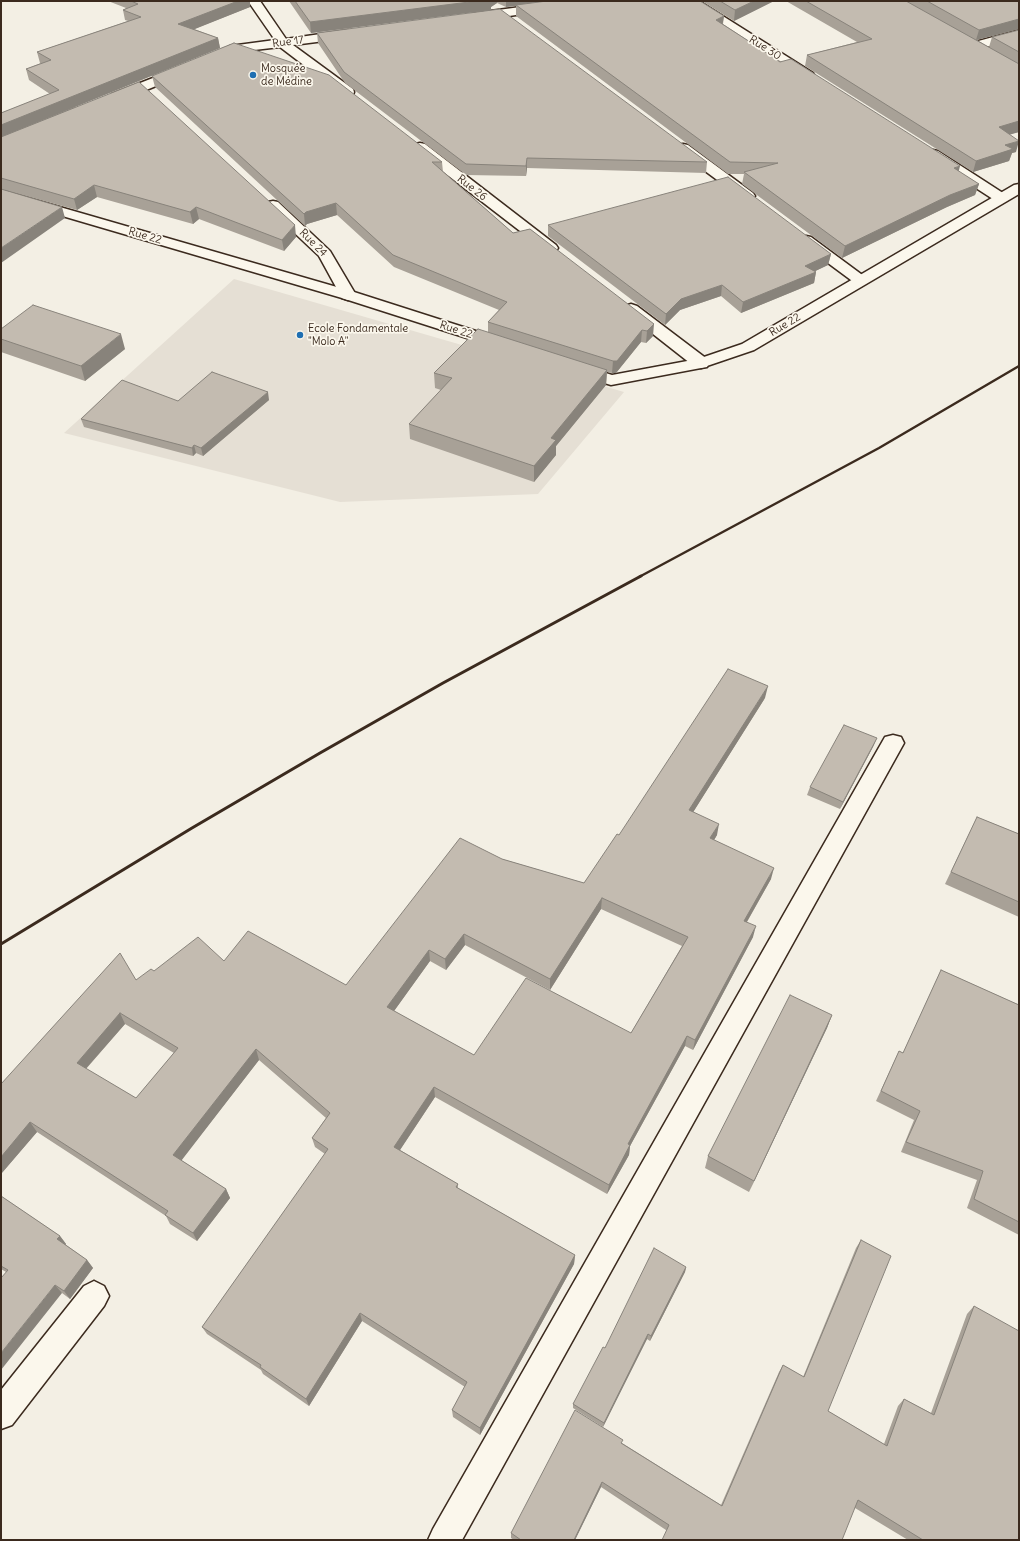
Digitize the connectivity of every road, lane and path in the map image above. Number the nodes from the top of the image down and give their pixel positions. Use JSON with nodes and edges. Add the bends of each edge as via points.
{"nodes":[{"id":1,"x":254,"y":1,"type":"edge"},
{"id":2,"x":491,"y":1,"type":"edge"},
{"id":3,"x":591,"y":1,"type":"edge"},
{"id":4,"x":691,"y":1,"type":"edge"},
{"id":5,"x":502,"y":13,"type":"junction"},
{"id":6,"x":463,"y":18,"type":"edge"},
{"id":7,"x":515,"y":22,"type":"edge"},
{"id":8,"x":362,"y":32,"type":"edge"},
{"id":9,"x":1019,"y":34,"type":"edge"},
{"id":10,"x":962,"y":39,"type":"edge"},
{"id":11,"x":283,"y":43,"type":"junction"},
{"id":12,"x":976,"y":46,"type":"junction"},
{"id":13,"x":988,"y":53,"type":"edge"},
{"id":14,"x":206,"y":61,"type":"edge"},
{"id":15,"x":192,"y":66,"type":"edge"},
{"id":16,"x":819,"y":82,"type":"edge"},
{"id":17,"x":144,"y":86,"type":"junction"},
{"id":18,"x":155,"y":97,"type":"edge"},
{"id":19,"x":107,"y":101,"type":"edge"},
{"id":20,"x":359,"y":101,"type":"edge"},
{"id":21,"x":410,"y":140,"type":"edge"},
{"id":22,"x":675,"y":142,"type":"edge"},
{"id":23,"x":920,"y":146,"type":"edge"},
{"id":24,"x":1019,"y":188,"type":"edge"},
{"id":25,"x":1,"y":194,"type":"edge"},
{"id":26,"x":261,"y":194,"type":"edge"},
{"id":27,"x":1001,"y":198,"type":"junction"},
{"id":28,"x":758,"y":204,"type":"edge"},
{"id":29,"x":796,"y":232,"type":"edge"},
{"id":30,"x":562,"y":256,"type":"edge"},
{"id":31,"x":860,"y":280,"type":"junction"},
{"id":32,"x":348,"y":295,"type":"junction"},
{"id":33,"x":619,"y":300,"type":"edge"},
{"id":34,"x":513,"y":348,"type":"edge"},
{"id":35,"x":701,"y":363,"type":"junction"},
{"id":36,"x":566,"y":365,"type":"edge"},
{"id":37,"x":893,"y":743,"type":"dead end"},
{"id":38,"x":94,"y":1296,"type":"dead end"},
{"id":39,"x":1,"y":1414,"type":"edge"},
{"id":40,"x":444,"y":1540,"type":"edge"}],
"edges":[{"from":1,"to":11,"type":"street"},
{"from":2,"to":5,"type":"street"},
{"from":3,"to":5,"type":"street"},
{"from":4,"to":16,"type":"street","name":"Rue 30"},
{"from":5,"to":6,"type":"street"},
{"from":5,"to":7,"type":"street"},
{"from":8,"to":11,"type":"street","name":"Rue 17"},
{"from":9,"to":12,"type":"street"},
{"from":10,"to":12,"type":"street"},
{"from":11,"to":14,"type":"street","name":"Rue 17","via":[[234,49]]},
{"from":11,"to":20,"type":"street"},
{"from":12,"to":13,"type":"street"},
{"from":15,"to":17,"type":"street"},
{"from":17,"to":18,"type":"street"},
{"from":17,"to":19,"type":"street"},
{"from":21,"to":30,"type":"street","name":"Rue 26"},
{"from":22,"to":28,"type":"street"},
{"from":23,"to":27,"type":"street"},
{"from":24,"to":27,"type":"street","name":"Rue 22"},
{"from":25,"to":32,"type":"street","name":"Rue 22"},
{"from":26,"to":32,"type":"street","name":"Rue 24","via":[[325,254]]},
{"from":27,"to":31,"type":"street","name":"Rue 22"},
{"from":29,"to":31,"type":"street"},
{"from":31,"to":35,"type":"street","name":"Rue 22","via":[[748,347]]},
{"from":32,"to":34,"type":"street","name":"Rue 22"},
{"from":33,"to":35,"type":"street"},
{"from":35,"to":36,"type":"street","name":"Rue 22","via":[[611,380]]},
{"from":37,"to":40,"type":"street"},
{"from":38,"to":39,"type":"street"}]}
